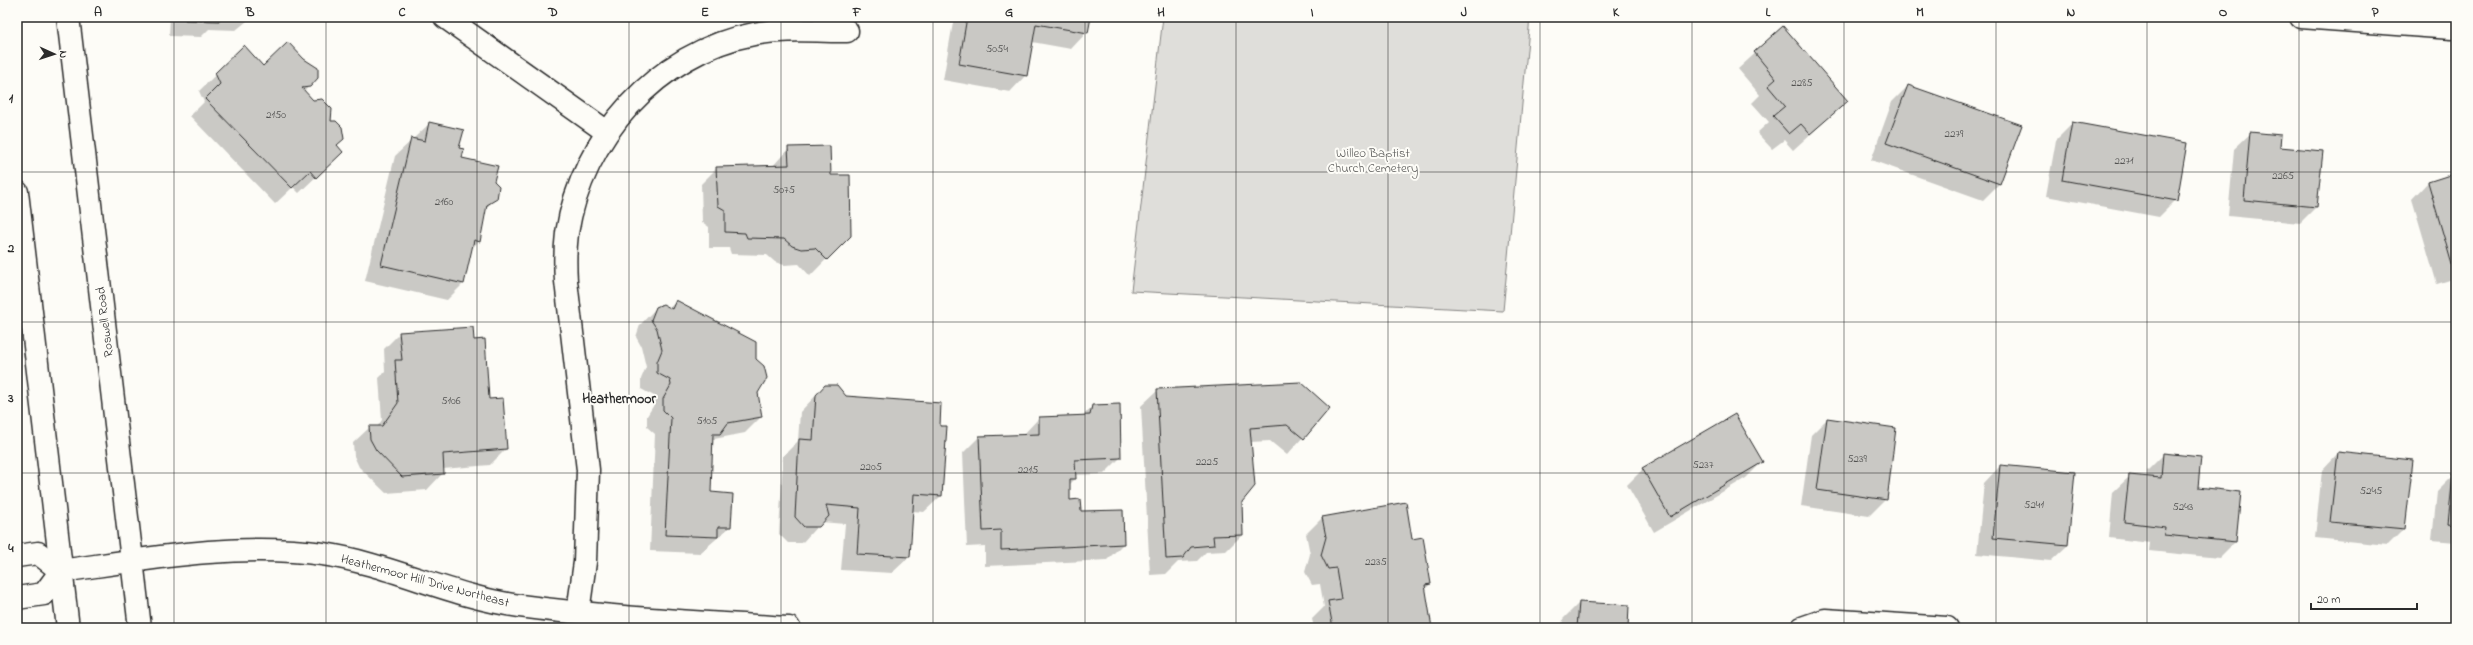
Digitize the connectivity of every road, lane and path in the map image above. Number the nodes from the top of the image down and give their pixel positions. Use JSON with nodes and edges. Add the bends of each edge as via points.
{"nodes":[{"id":1,"x":68,"y":17,"type":"edge"},
{"id":2,"x":445,"y":17,"type":"edge"},
{"id":3,"x":2301,"y":17,"type":"edge"},
{"id":4,"x":2452,"y":28,"type":"dead end"},
{"id":5,"x":847,"y":31,"type":"dead end"},
{"id":6,"x":606,"y":132,"type":"junction"},
{"id":7,"x":17,"y":192,"type":"edge"},
{"id":8,"x":17,"y":556,"type":"edge"},
{"id":9,"x":133,"y":561,"type":"junction"},
{"id":10,"x":61,"y":571,"type":"junction"},
{"id":11,"x":17,"y":598,"type":"edge"},
{"id":12,"x":578,"y":612,"type":"junction"},
{"id":13,"x":68,"y":628,"type":"edge"},
{"id":14,"x":140,"y":628,"type":"edge"},
{"id":15,"x":789,"y":628,"type":"edge"},
{"id":16,"x":1802,"y":628,"type":"edge"},
{"id":17,"x":1947,"y":628,"type":"edge"}],
"edges":[{"from":1,"to":9,"type":"main road","name":"Roswell Road"},
{"from":2,"to":6,"type":"main road"},
{"from":3,"to":4,"type":"main road"},
{"from":5,"to":6,"type":"main road","via":[[754,34],[700,52],[650,84]]},
{"from":6,"to":12,"type":"main road","via":[[580,186],[567,233],[565,257],[588,470],[584,562]]},
{"from":7,"to":10,"type":"main road"},
{"from":8,"to":10,"type":"main road","via":[[38,553]]},
{"from":9,"to":10,"type":"main road","name":"Heathermoor Hill Drive Northeast"},
{"from":9,"to":12,"type":"main road","name":"Heathermoor Hill Drive Northeast","via":[[241,551],[283,550],[324,554],[472,596],[519,606]]},
{"from":9,"to":14,"type":"main road","name":"Roswell Road"},
{"from":10,"to":11,"type":"main road","via":[[44,594]]},
{"from":10,"to":13,"type":"main road"},
{"from":12,"to":15,"type":"main road","name":"Heathermoor Hill Drive Northeast"},
{"from":16,"to":17,"type":"main road","via":[[1825,620]]}]}
